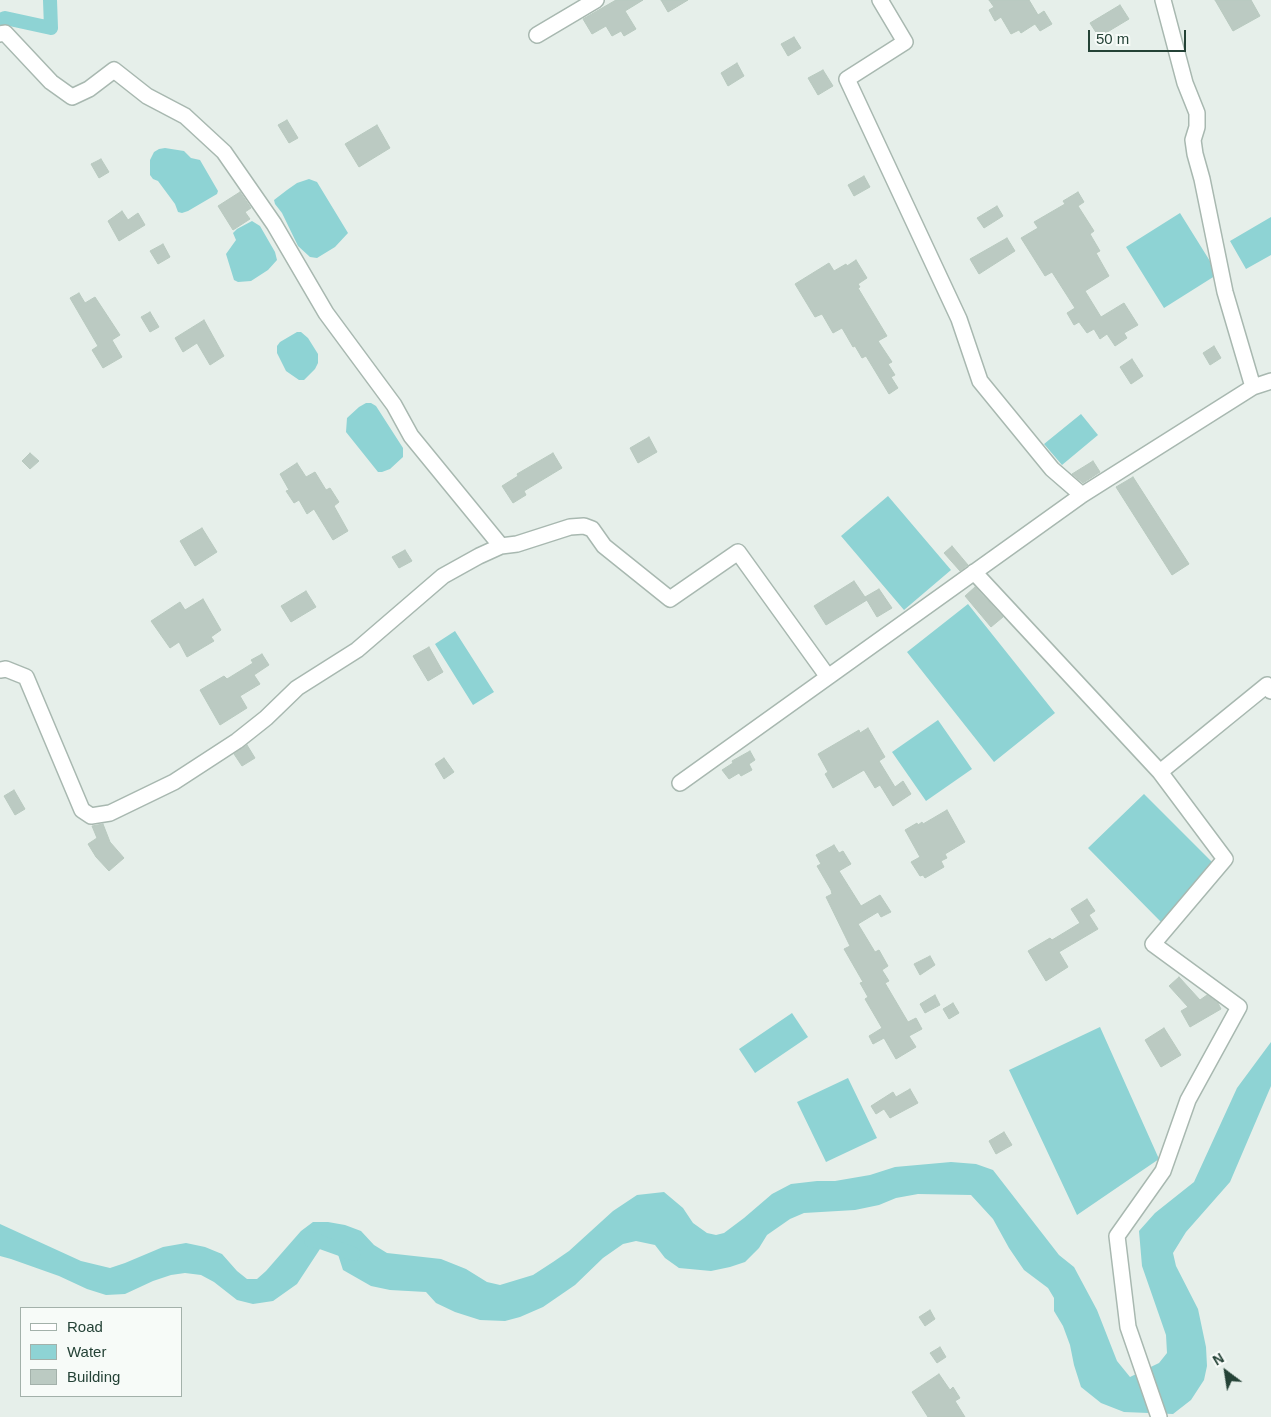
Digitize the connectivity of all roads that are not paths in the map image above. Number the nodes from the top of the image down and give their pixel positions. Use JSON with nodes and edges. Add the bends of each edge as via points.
{"nodes":[{"id":1,"x":596,"y":0,"type":"edge"},
{"id":2,"x":880,"y":0,"type":"edge"},
{"id":3,"x":1163,"y":0,"type":"edge"},
{"id":4,"x":0,"y":34,"type":"edge"},
{"id":5,"x":537,"y":35,"type":"dead end"},
{"id":6,"x":1271,"y":381,"type":"edge"},
{"id":7,"x":1253,"y":387,"type":"junction"},
{"id":8,"x":1082,"y":495,"type":"junction"},
{"id":9,"x":501,"y":546,"type":"junction"},
{"id":10,"x":974,"y":572,"type":"junction"},
{"id":11,"x":0,"y":670,"type":"edge"},
{"id":12,"x":828,"y":677,"type":"junction"},
{"id":13,"x":1271,"y":691,"type":"edge"},
{"id":14,"x":1160,"y":772,"type":"junction"},
{"id":15,"x":680,"y":783,"type":"dead end"},
{"id":16,"x":1159,"y":1417,"type":"edge"}],
"edges":[{"from":1,"to":5,"type":"street"},
{"from":2,"to":8,"type":"street","via":[[905,42],[847,79],[959,319],[980,381],[1052,469]]},
{"from":3,"to":7,"type":"street","via":[[1185,83],[1197,113],[1198,127],[1193,140],[1195,154],[1225,292]]},
{"from":4,"to":9,"type":"street","via":[[5,33],[51,82],[72,97],[90,89],[114,70],[147,96],[185,116],[224,152],[274,224],[326,312],[394,405],[411,436]]},
{"from":6,"to":7,"type":"street"},
{"from":7,"to":8,"type":"street"},
{"from":8,"to":10,"type":"street"},
{"from":9,"to":11,"type":"street","via":[[444,576],[357,650],[297,688],[237,741],[174,782],[110,813],[91,816],[82,810],[26,676]]},
{"from":9,"to":12,"type":"street","via":[[584,526],[592,529],[604,546],[670,599],[738,552]]},
{"from":10,"to":12,"type":"street"},
{"from":10,"to":14,"type":"street"},
{"from":12,"to":15,"type":"street"},
{"from":13,"to":14,"type":"street","via":[[1266,685]]},
{"from":14,"to":16,"type":"street","via":[[1225,860],[1152,944],[1239,1007],[1188,1100],[1162,1172],[1117,1236],[1128,1326]]}]}
